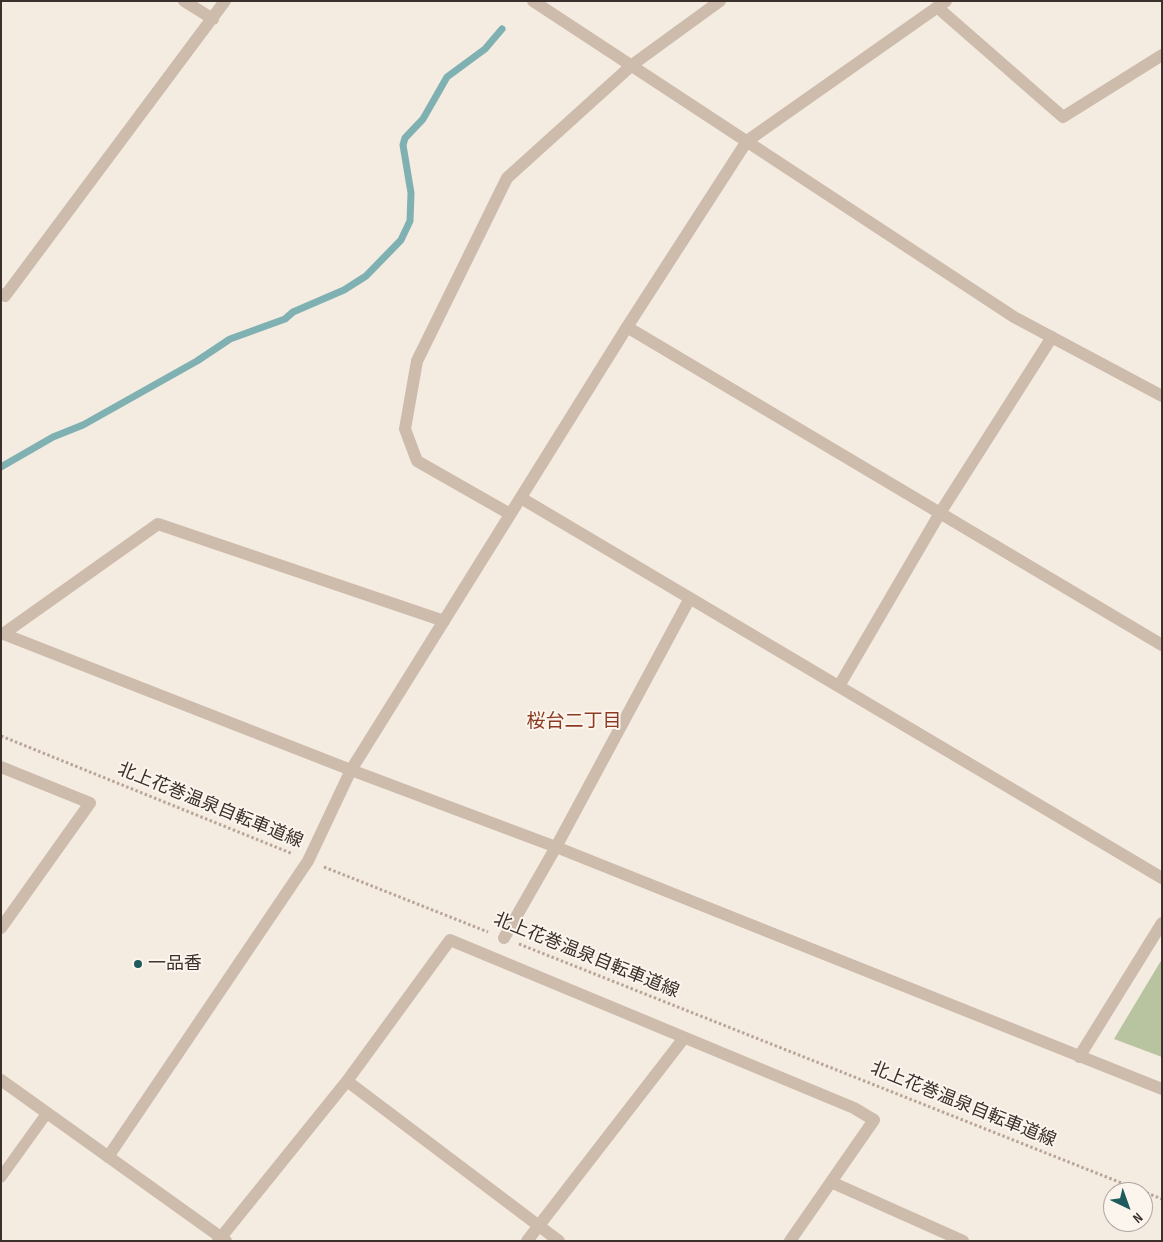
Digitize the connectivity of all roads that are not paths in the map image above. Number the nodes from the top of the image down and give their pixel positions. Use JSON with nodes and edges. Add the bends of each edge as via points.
{"nodes":[{"id":1,"x":184,"y":1,"type":"edge"},
{"id":2,"x":225,"y":1,"type":"edge"},
{"id":3,"x":534,"y":1,"type":"edge"},
{"id":4,"x":720,"y":1,"type":"edge"},
{"id":5,"x":942,"y":4,"type":"edge"},
{"id":6,"x":213,"y":19,"type":"junction"},
{"id":7,"x":1162,"y":55,"type":"edge"},
{"id":8,"x":632,"y":65,"type":"junction"},
{"id":9,"x":747,"y":141,"type":"junction"},
{"id":10,"x":1,"y":294,"type":"edge"},
{"id":11,"x":627,"y":327,"type":"junction"},
{"id":12,"x":1052,"y":337,"type":"junction"},
{"id":13,"x":1162,"y":396,"type":"edge"},
{"id":14,"x":521,"y":498,"type":"junction"},
{"id":15,"x":940,"y":513,"type":"junction"},
{"id":16,"x":510,"y":514,"type":"junction"},
{"id":17,"x":690,"y":598,"type":"junction"},
{"id":18,"x":444,"y":620,"type":"junction"},
{"id":19,"x":2,"y":633,"type":"edge"},
{"id":20,"x":1162,"y":645,"type":"edge"},
{"id":21,"x":839,"y":686,"type":"junction"},
{"id":22,"x":1,"y":767,"type":"edge"},
{"id":23,"x":351,"y":770,"type":"junction"},
{"id":24,"x":556,"y":847,"type":"junction"},
{"id":25,"x":1162,"y":878,"type":"edge"},
{"id":26,"x":1162,"y":923,"type":"edge"},
{"id":27,"x":1,"y":928,"type":"edge"},
{"id":28,"x":504,"y":938,"type":"road end"},
{"id":29,"x":684,"y":1038,"type":"junction"},
{"id":30,"x":1079,"y":1056,"type":"junction"},
{"id":31,"x":1,"y":1080,"type":"edge"},
{"id":32,"x":347,"y":1081,"type":"junction"},
{"id":33,"x":1162,"y":1089,"type":"edge"},
{"id":34,"x":47,"y":1113,"type":"junction"},
{"id":35,"x":108,"y":1157,"type":"junction"},
{"id":36,"x":1,"y":1177,"type":"edge"},
{"id":37,"x":831,"y":1182,"type":"junction"},
{"id":38,"x":538,"y":1226,"type":"junction"},
{"id":39,"x":222,"y":1239,"type":"edge"},
{"id":40,"x":527,"y":1241,"type":"edge"},
{"id":41,"x":559,"y":1241,"type":"edge"},
{"id":42,"x":790,"y":1241,"type":"edge"},
{"id":43,"x":963,"y":1241,"type":"edge"}],
"edges":[{"from":1,"to":6,"type":"street"},
{"from":2,"to":6,"type":"street"},
{"from":3,"to":8,"type":"street"},
{"from":4,"to":8,"type":"street"},
{"from":5,"to":7,"type":"street","via":[[1063,116]]},
{"from":5,"to":9,"type":"street"},
{"from":6,"to":10,"type":"street","via":[[5,296]]},
{"from":8,"to":9,"type":"street"},
{"from":8,"to":16,"type":"street","via":[[507,178],[416,361],[405,429],[417,462]]},
{"from":9,"to":11,"type":"street"},
{"from":9,"to":12,"type":"street","via":[[1014,317]]},
{"from":11,"to":14,"type":"street"},
{"from":11,"to":15,"type":"street"},
{"from":12,"to":13,"type":"street"},
{"from":12,"to":15,"type":"street"},
{"from":14,"to":16,"type":"street"},
{"from":14,"to":17,"type":"street"},
{"from":15,"to":20,"type":"street"},
{"from":15,"to":21,"type":"street"},
{"from":16,"to":18,"type":"street"},
{"from":17,"to":21,"type":"street"},
{"from":17,"to":24,"type":"street"},
{"from":18,"to":19,"type":"street","via":[[158,524]]},
{"from":18,"to":23,"type":"street"},
{"from":19,"to":23,"type":"street"},
{"from":21,"to":25,"type":"street"},
{"from":22,"to":27,"type":"street","via":[[90,803]]},
{"from":23,"to":24,"type":"street"},
{"from":23,"to":35,"type":"street","via":[[308,861]]},
{"from":24,"to":28,"type":"street"},
{"from":24,"to":30,"type":"street"},
{"from":26,"to":30,"type":"street"},
{"from":29,"to":32,"type":"street","via":[[450,940]]},
{"from":29,"to":37,"type":"street","via":[[854,1108],[874,1120]]},
{"from":29,"to":38,"type":"street"},
{"from":30,"to":33,"type":"street"},
{"from":31,"to":34,"type":"street"},
{"from":32,"to":38,"type":"street"},
{"from":32,"to":39,"type":"street"},
{"from":34,"to":35,"type":"street"},
{"from":34,"to":36,"type":"lane"},
{"from":35,"to":39,"type":"street"},
{"from":37,"to":42,"type":"street"},
{"from":37,"to":43,"type":"street"},
{"from":38,"to":40,"type":"street"},
{"from":38,"to":41,"type":"street"}]}
